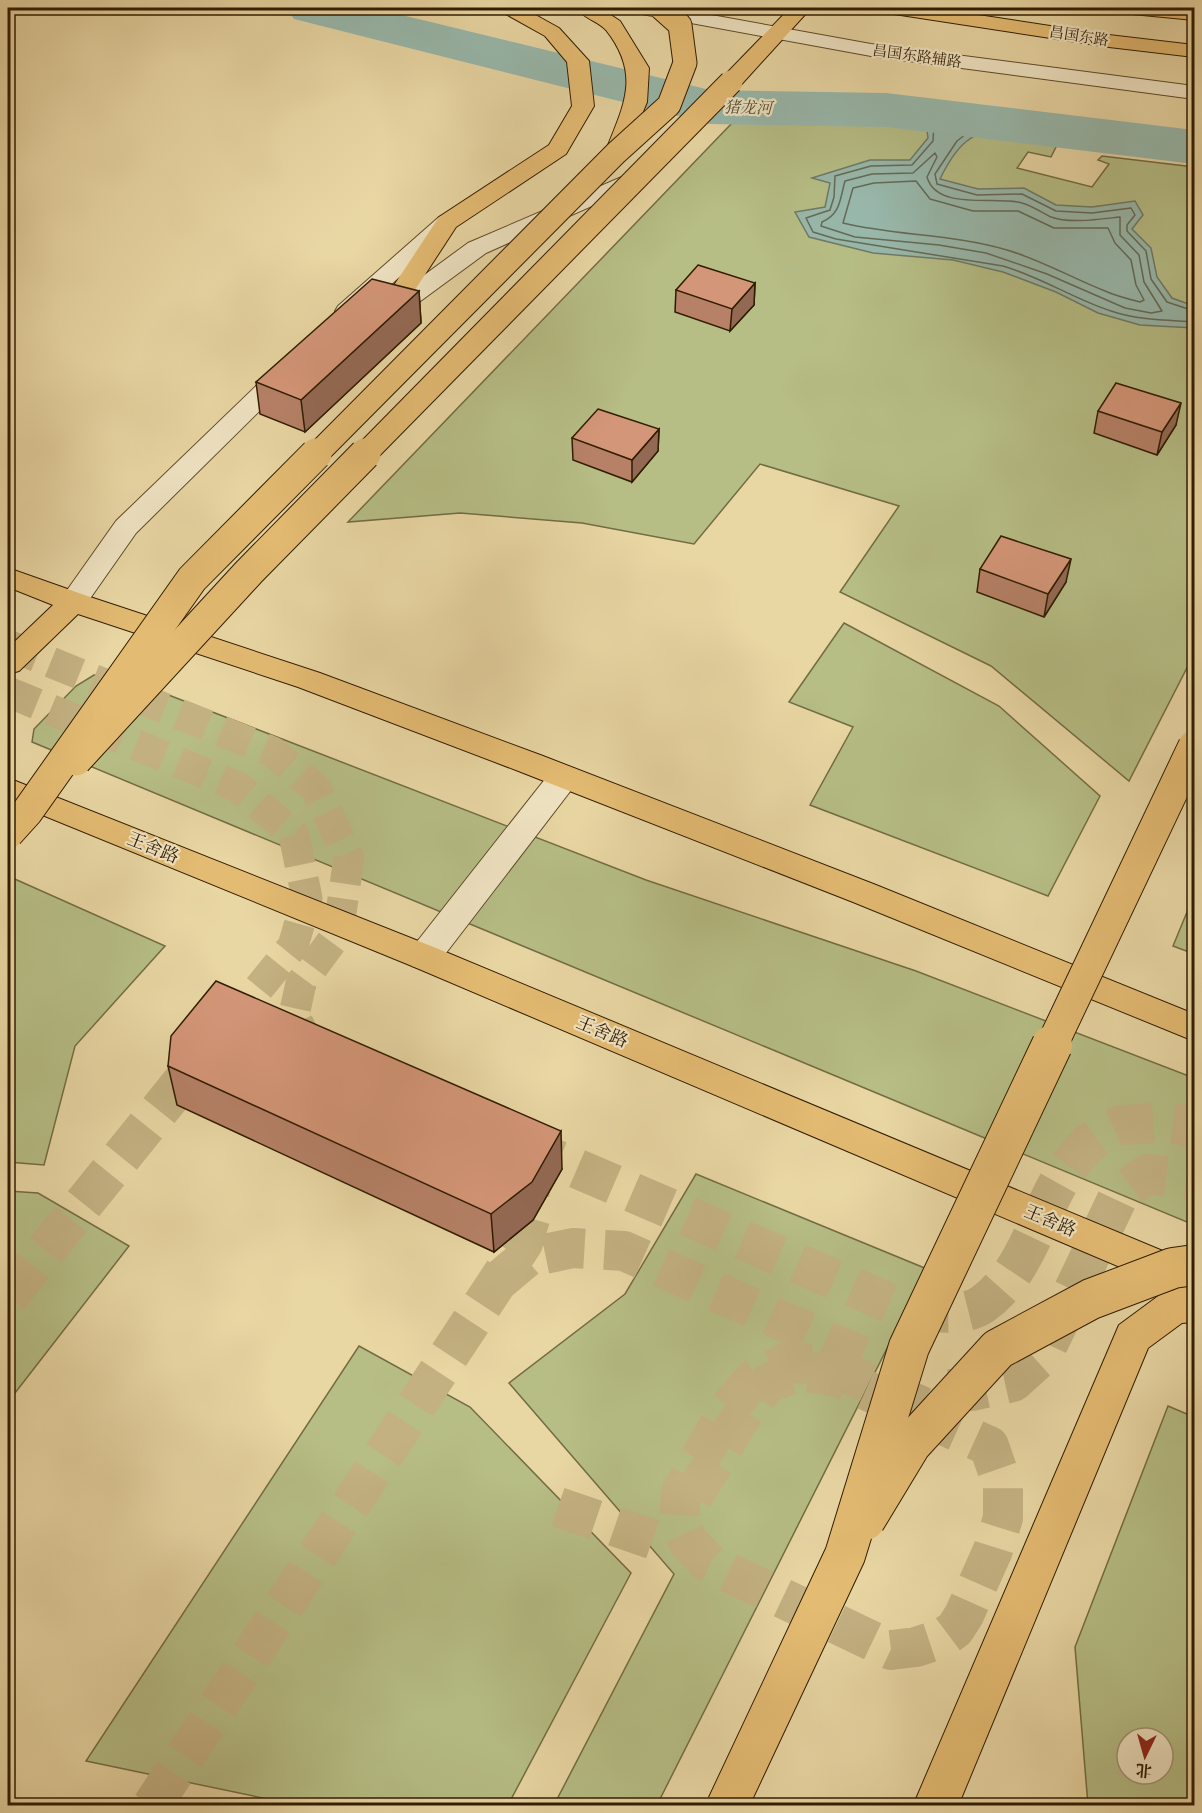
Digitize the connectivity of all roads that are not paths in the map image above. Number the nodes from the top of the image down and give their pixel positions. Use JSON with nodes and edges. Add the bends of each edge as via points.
{"nodes":[{"id":1,"x":509,"y":8,"type":"edge"},
{"id":2,"x":586,"y":8,"type":"edge"},
{"id":3,"x":642,"y":8,"type":"edge"},
{"id":4,"x":661,"y":8,"type":"edge"},
{"id":5,"x":801,"y":8,"type":"edge"},
{"id":6,"x":894,"y":8,"type":"edge"},
{"id":7,"x":1132,"y":8,"type":"edge"},
{"id":8,"x":1194,"y":14,"type":"edge"},
{"id":9,"x":777,"y":33,"type":"junction"},
{"id":10,"x":1194,"y":51,"type":"edge"},
{"id":11,"x":1194,"y":93,"type":"edge"},
{"id":12,"x":616,"y":153,"type":"junction"},
{"id":13,"x":638,"y":177,"type":"junction"},
{"id":14,"x":447,"y":222,"type":"junction"},
{"id":15,"x":387,"y":314,"type":"joint"},
{"id":16,"x":330,"y":328,"type":"edge"},
{"id":17,"x":305,"y":352,"type":"edge"},
{"id":18,"x":8,"y":577,"type":"edge"},
{"id":19,"x":72,"y":603,"type":"junction"},
{"id":20,"x":8,"y":664,"type":"edge"},
{"id":21,"x":1194,"y":746,"type":"edge"},
{"id":22,"x":564,"y":777,"type":"junction"},
{"id":23,"x":17,"y":801,"type":"edge"},
{"id":24,"x":8,"y":833,"type":"edge"},
{"id":25,"x":424,"y":957,"type":"junction"},
{"id":26,"x":1194,"y":1028,"type":"edge"},
{"id":27,"x":1194,"y":1265,"type":"edge"},
{"id":28,"x":1194,"y":1282,"type":"edge"},
{"id":29,"x":1194,"y":1306,"type":"edge"},
{"id":30,"x":844,"y":1555,"type":"junction"},
{"id":31,"x":727,"y":1806,"type":"edge"},
{"id":32,"x":935,"y":1806,"type":"edge"}],
"edges":[{"from":1,"to":14,"type":"main road","via":[[552,32],[578,61],[583,106],[558,149]]},
{"from":2,"to":12,"type":"main road","via":[[613,25],[638,68],[636,102]]},
{"from":3,"to":9,"type":"street","name":"昌国东路辅路"},
{"from":4,"to":12,"type":"main road","bridge":true,"via":[[680,25],[685,63],[669,105]]},
{"from":5,"to":9,"type":"main road"},
{"from":6,"to":10,"type":"main road","name":"昌国东路"},
{"from":7,"to":8,"type":"main road"},
{"from":9,"to":11,"type":"street","name":"昌国东路辅路","via":[[871,50]]},
{"from":9,"to":13,"type":"main road","bridge":true},
{"from":12,"to":23,"type":"main road","bridge":true,"via":[[192,579]]},
{"from":13,"to":15,"type":"street","bridge":true,"via":[[477,248]]},
{"from":13,"to":23,"type":"main road","bridge":true},
{"from":14,"to":15,"type":"main road"},
{"from":14,"to":16,"type":"street"},
{"from":17,"to":19,"type":"street","via":[[126,527]]},
{"from":18,"to":19,"type":"main road"},
{"from":19,"to":20,"type":"main road"},
{"from":19,"to":22,"type":"main road","via":[[245,657]]},
{"from":21,"to":30,"type":"main road","bridge":true,"via":[[909,1347]]},
{"from":22,"to":25,"type":"street"},
{"from":22,"to":26,"type":"main road","via":[[835,880]]},
{"from":23,"to":24,"type":"main road","bridge":true},
{"from":23,"to":25,"type":"main road","name":"王舍路"},
{"from":25,"to":28,"type":"main road","name":"王舍路"},
{"from":27,"to":30,"type":"main road","bridge":true,"via":[[1173,1268],[1091,1299],[998,1349],[911,1444]]},
{"from":29,"to":32,"type":"main road","via":[[1175,1306],[1133,1337]]},
{"from":30,"to":31,"type":"main road","bridge":true}]}
